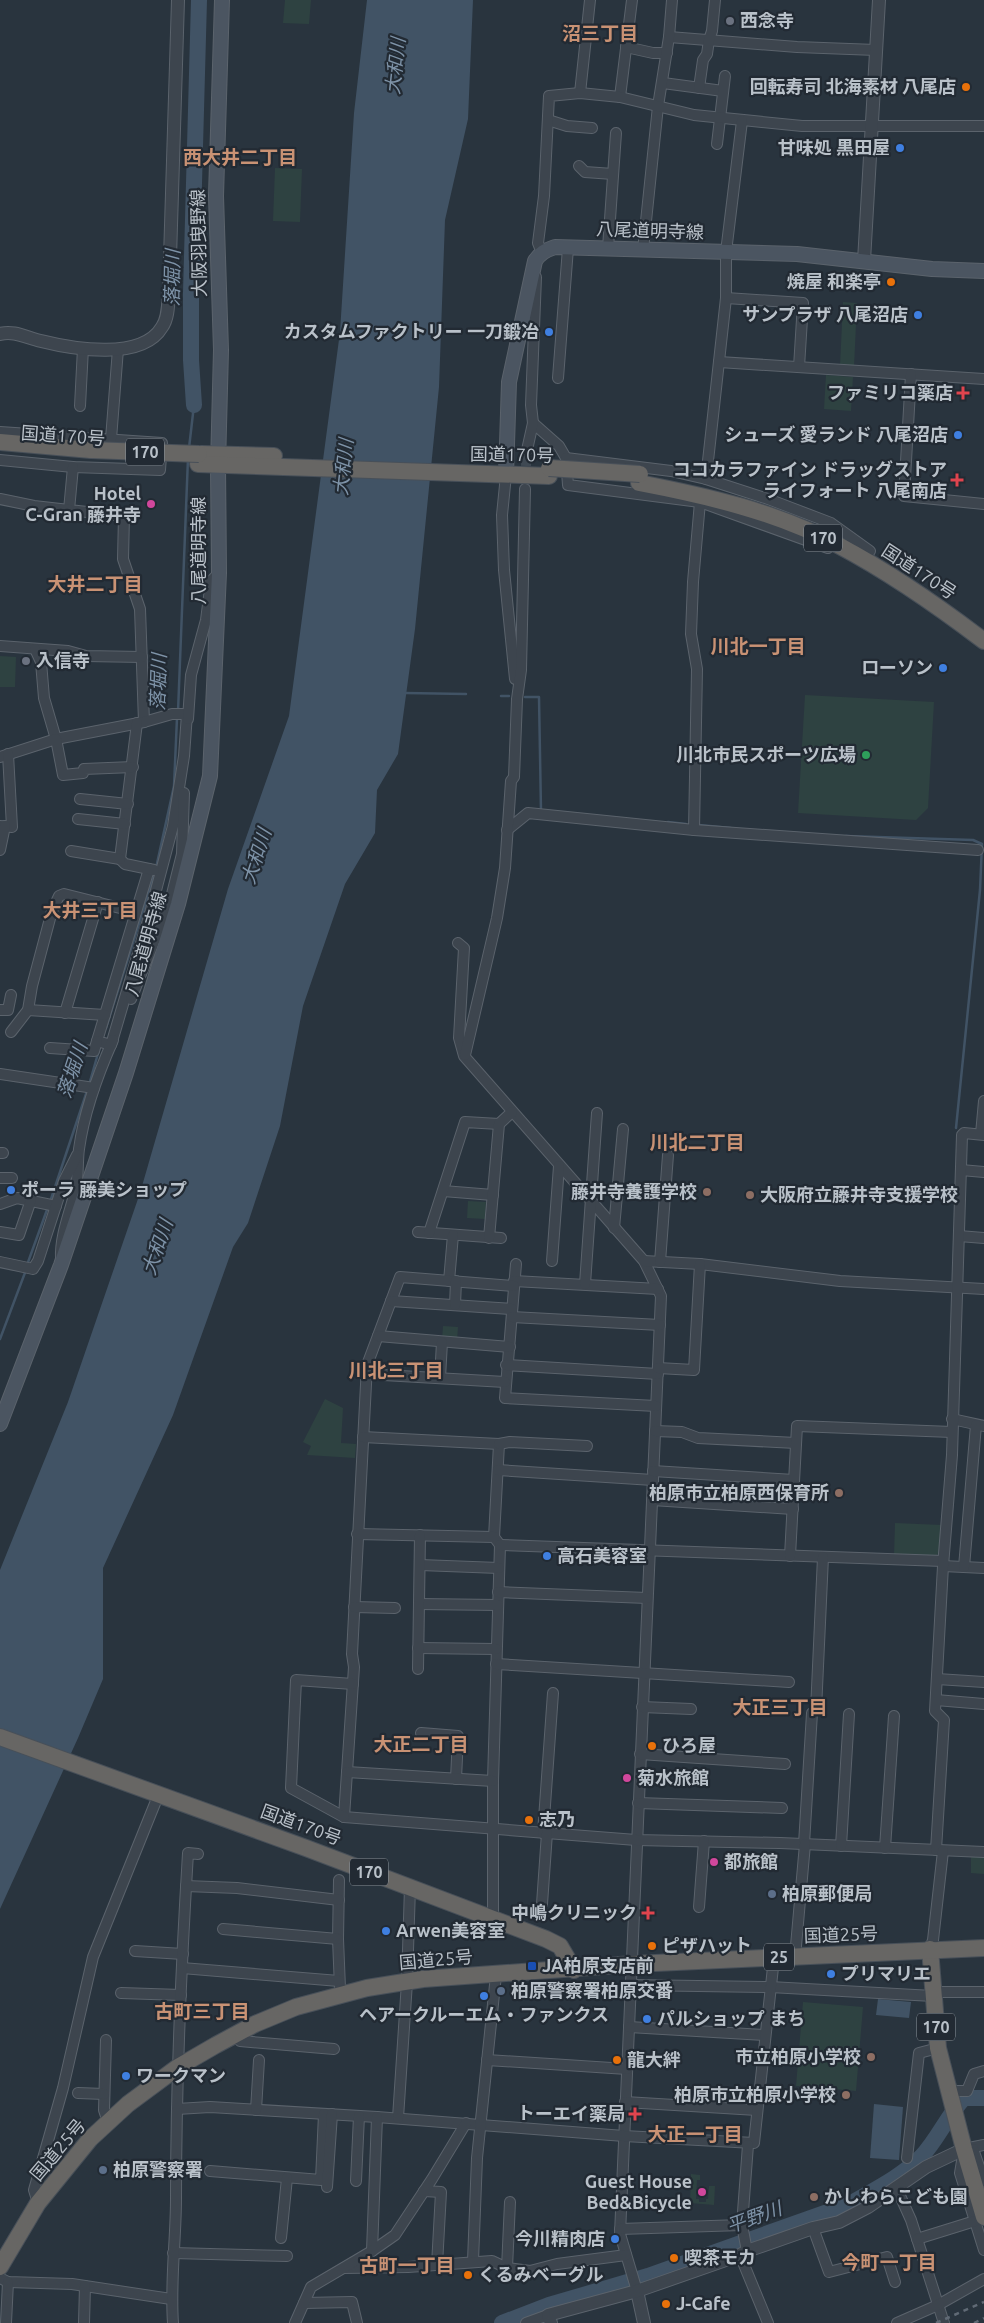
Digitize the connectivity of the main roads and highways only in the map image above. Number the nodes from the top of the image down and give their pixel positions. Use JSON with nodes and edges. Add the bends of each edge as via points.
{"nodes":[{"id":1,"x":222,"y":0,"type":"edge"},
{"id":2,"x":984,"y":271,"type":"edge"},
{"id":3,"x":0,"y":442,"type":"edge"},
{"id":4,"x":0,"y":452,"type":"edge"},
{"id":5,"x":91,"y":454,"type":"junction"},
{"id":6,"x":224,"y":460,"type":"junction"},
{"id":7,"x":499,"y":471,"type":"junction"},
{"id":8,"x":868,"y":556,"type":"junction"},
{"id":9,"x":984,"y":630,"type":"edge"},
{"id":10,"x":984,"y":641,"type":"edge"},
{"id":11,"x":0,"y":1424,"type":"edge"},
{"id":12,"x":0,"y":1737,"type":"edge"},
{"id":13,"x":984,"y":1948,"type":"edge"},
{"id":14,"x":930,"y":1949,"type":"junction"},
{"id":15,"x":574,"y":1970,"type":"junction"},
{"id":16,"x":980,"y":2219,"type":"edge"},
{"id":17,"x":0,"y":2267,"type":"edge"}],
"edges":[{"from":1,"to":6,"type":"main road","name":"大阪羽曳野線","via":[[216,196]]},
{"from":2,"to":7,"type":"main road","name":"八尾道明寺線","via":[[932,269],[797,254],[555,247],[538,257],[509,382]]},
{"from":3,"to":5,"type":"highway","name":"国道170号","number":"170"},
{"from":4,"to":5,"type":"highway","name":"国道170号","number":"170"},
{"from":5,"to":6,"type":"highway","name":"国道170号","number":"170"},
{"from":6,"to":7,"type":"highway","name":"国道170号","number":"170"},
{"from":6,"to":11,"type":"main road","name":"八尾道明寺線","via":[[210,776],[200,822],[117,1100],[61,1265]]},
{"from":7,"to":8,"type":"highway","name":"国道170号","number":"170","bridge":true,"via":[[640,478],[706,487],[803,519]]},
{"from":8,"to":9,"type":"highway","name":"国道170号","number":"170","via":[[952,604]]},
{"from":8,"to":10,"type":"highway","name":"国道170号","number":"170"},
{"from":12,"to":15,"type":"highway","name":"国道170号","number":"170","via":[[493,1918],[560,1946]]},
{"from":13,"to":14,"type":"highway","name":"国道25号","number":"25"},
{"from":14,"to":15,"type":"highway","name":"国道25号","number":"25","via":[[865,1955],[633,1964]]},
{"from":14,"to":16,"type":"highway","number":"170","via":[[938,2048],[952,2104],[969,2149]]},
{"from":15,"to":17,"type":"highway","name":"国道25号","number":"25","via":[[423,1979],[340,1988],[235,2035],[178,2067],[128,2104],[90,2139],[38,2203]]}]}
